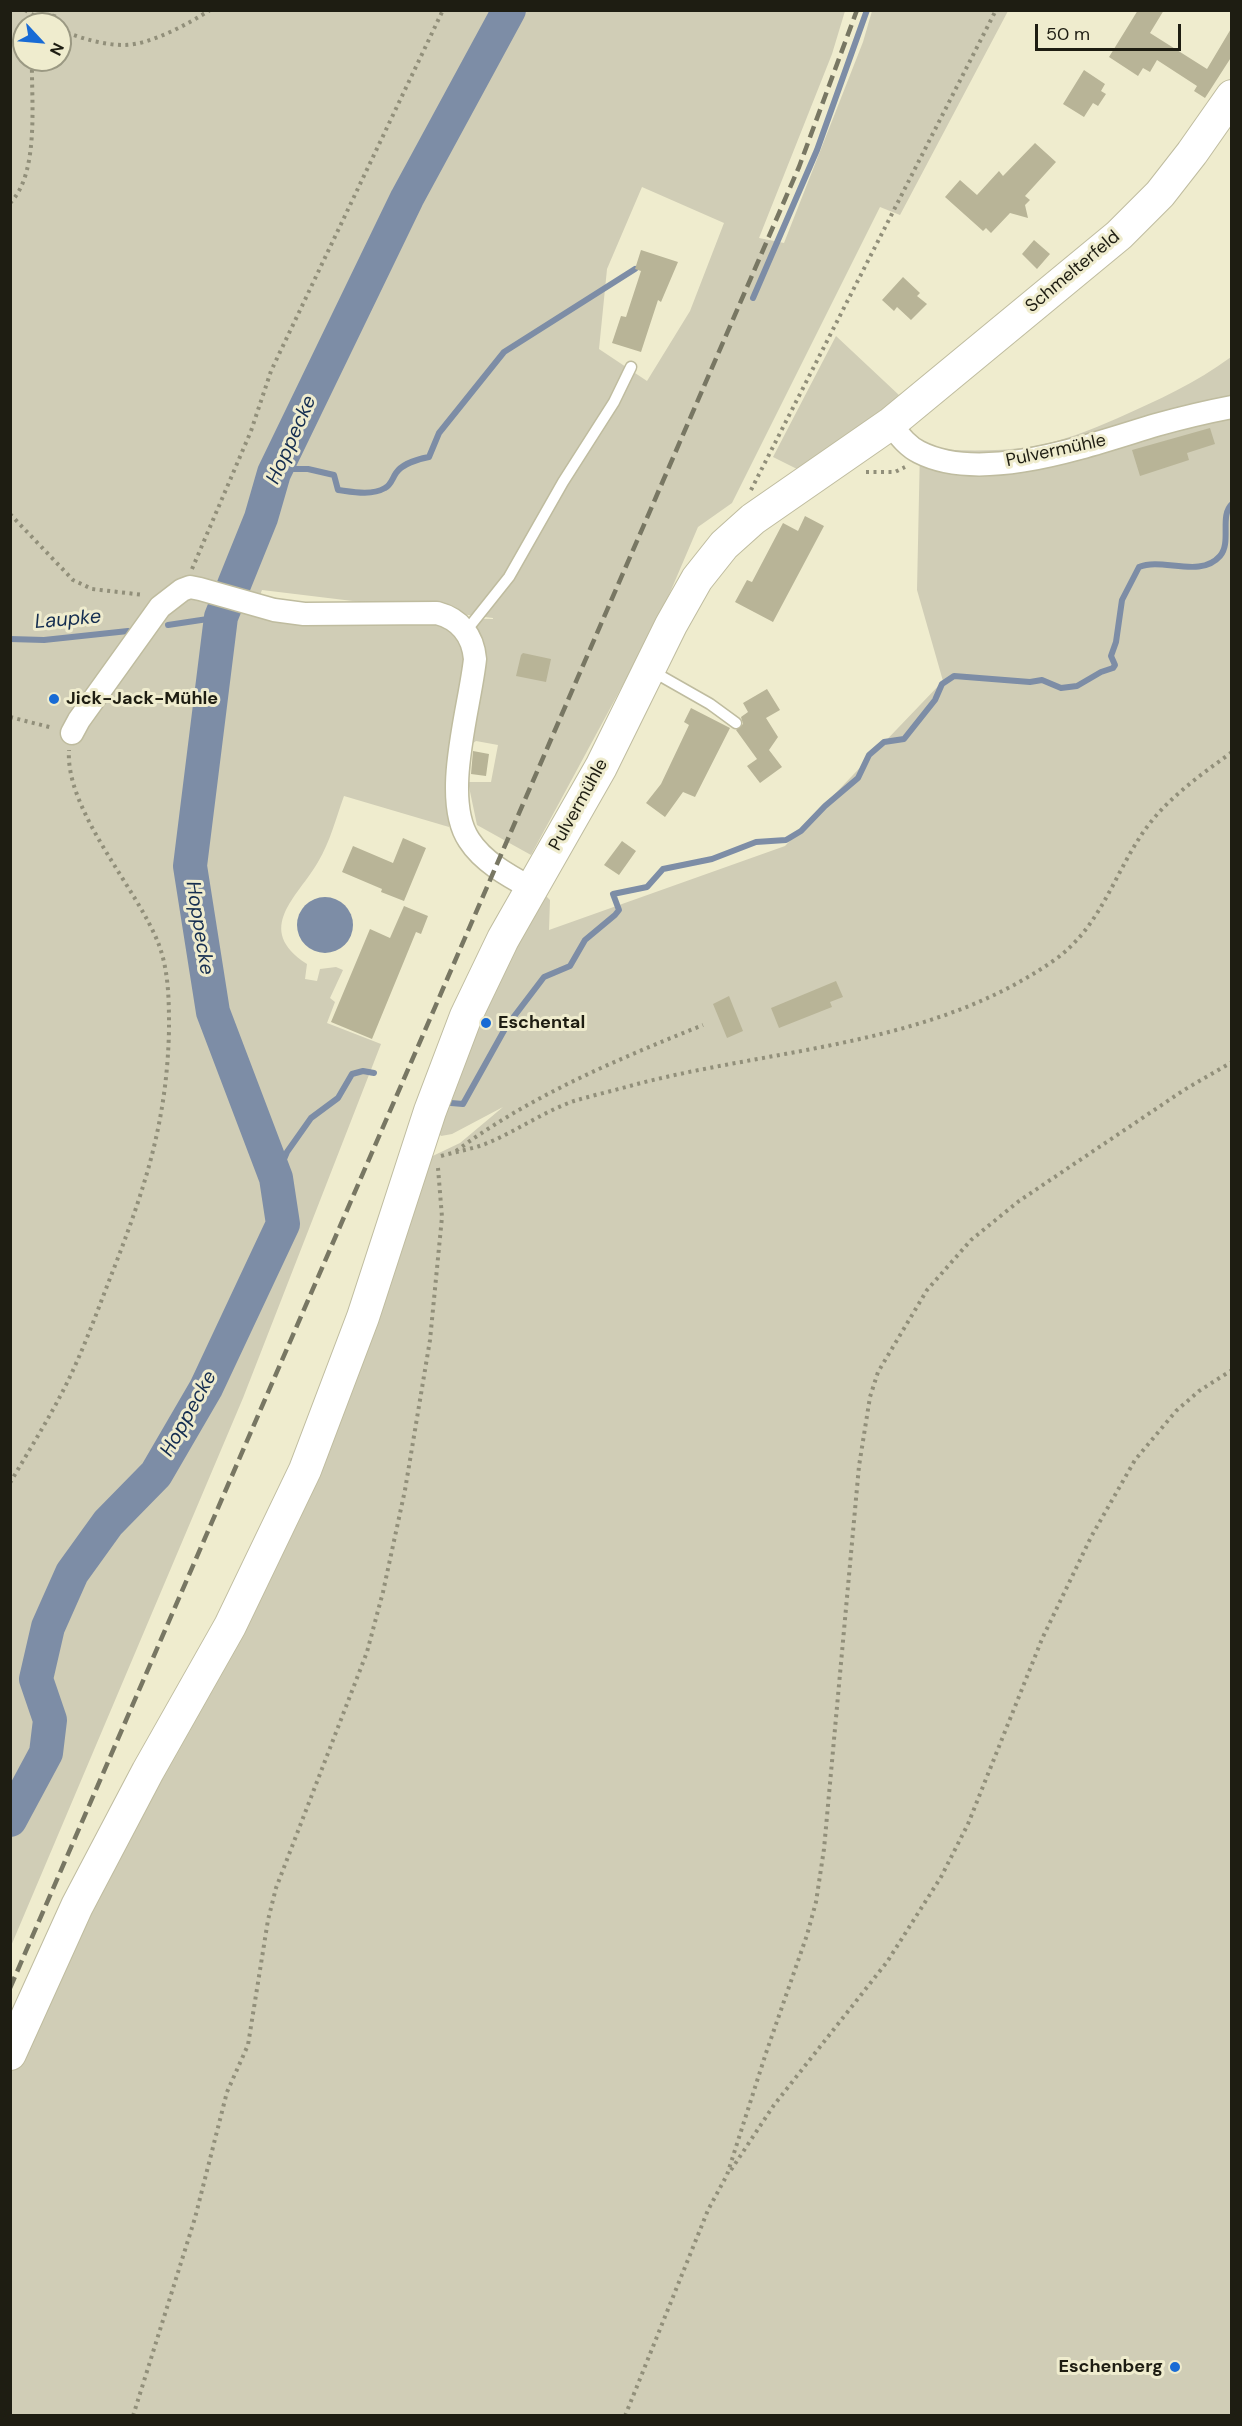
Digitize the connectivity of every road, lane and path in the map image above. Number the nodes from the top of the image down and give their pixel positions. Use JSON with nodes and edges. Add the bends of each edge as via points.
{"nodes":[{"id":1,"x":210,"y":10,"type":"edge"},
{"id":2,"x":443,"y":10,"type":"edge"},
{"id":3,"x":996,"y":10,"type":"edge"},
{"id":4,"x":72,"y":34,"type":"edge"},
{"id":5,"x":32,"y":72,"type":"edge"},
{"id":6,"x":1232,"y":96,"type":"edge"},
{"id":7,"x":10,"y":202,"type":"edge"},
{"id":8,"x":631,"y":366,"type":"dead end"},
{"id":9,"x":1232,"y":407,"type":"edge"},
{"id":10,"x":890,"y":424,"type":"junction"},
{"id":11,"x":919,"y":452,"type":"junction"},
{"id":12,"x":858,"y":473,"type":"dead end"},
{"id":13,"x":750,"y":493,"type":"dead end"},
{"id":14,"x":10,"y":514,"type":"edge"},
{"id":15,"x":190,"y":587,"type":"junction"},
{"id":16,"x":167,"y":600,"type":"junction"},
{"id":17,"x":466,"y":631,"type":"junction"},
{"id":18,"x":648,"y":669,"type":"junction"},
{"id":19,"x":10,"y":717,"type":"edge"},
{"id":20,"x":736,"y":723,"type":"dead end"},
{"id":21,"x":72,"y":733,"type":"junction"},
{"id":22,"x":1232,"y":752,"type":"edge"},
{"id":23,"x":531,"y":888,"type":"junction"},
{"id":24,"x":703,"y":1025,"type":"dead end"},
{"id":25,"x":1232,"y":1062,"type":"edge"},
{"id":26,"x":455,"y":1151,"type":"junction"},
{"id":27,"x":430,"y":1152,"type":"junction"},
{"id":28,"x":1232,"y":1370,"type":"edge"},
{"id":29,"x":10,"y":1483,"type":"edge"},
{"id":30,"x":10,"y":2054,"type":"edge"},
{"id":31,"x":727,"y":2175,"type":"junction"},
{"id":32,"x":133,"y":2415,"type":"edge"},
{"id":33,"x":625,"y":2415,"type":"edge"}],
"edges":[{"from":1,"to":4,"type":"path","via":[[163,35],[125,45]]},
{"from":2,"to":15,"type":"path","via":[[271,370],[243,453],[197,554]]},
{"from":3,"to":13,"type":"path"},
{"from":5,"to":7,"type":"path","via":[[33,120],[27,171]]},
{"from":6,"to":10,"type":"main road","name":"Schmelterfeld","via":[[1160,194],[1119,235]]},
{"from":8,"to":17,"type":"lane","via":[[614,402],[509,577]]},
{"from":9,"to":11,"type":"street","name":"Pulvermühle","via":[[1030,460],[970,464]]},
{"from":10,"to":11,"type":"street","name":"Pulvermühle"},
{"from":10,"to":18,"type":"main road","name":"Pulvermühle","via":[[769,507],[724,545],[691,589]]},
{"from":11,"to":12,"type":"path","via":[[899,471]]},
{"from":14,"to":16,"type":"path","via":[[73,580],[92,589]]},
{"from":15,"to":16,"type":"street"},
{"from":15,"to":17,"type":"street","via":[[304,614],[437,613],[452,618]]},
{"from":16,"to":21,"type":"street"},
{"from":17,"to":23,"type":"street","via":[[474,646],[475,659],[457,773],[459,819],[470,842],[482,854]]},
{"from":18,"to":20,"type":"lane"},
{"from":18,"to":23,"type":"main road","name":"Pulvermühle","via":[[601,767]]},
{"from":19,"to":21,"type":"path"},
{"from":21,"to":29,"type":"path","via":[[69,763],[83,808],[161,949],[169,1000],[167,1073],[154,1153],[136,1212],[74,1368]]},
{"from":22,"to":26,"type":"path","via":[[1183,789],[1152,820],[1082,936],[1053,962],[1012,987],[923,1022],[817,1048],[689,1072],[572,1102],[489,1142]]},
{"from":23,"to":27,"type":"main road","name":"Pulvermühle","via":[[465,1016],[440,1081]]},
{"from":24,"to":26,"type":"path","via":[[550,1091]]},
{"from":25,"to":31,"type":"path","via":[[1019,1202],[971,1240],[927,1290],[878,1372],[859,1466],[816,1902]]},
{"from":26,"to":27,"type":"path"},
{"from":27,"to":30,"type":"main road","name":"Pulvermühle","via":[[305,1470],[230,1626],[77,1906]]},
{"from":27,"to":32,"type":"path","via":[[442,1217],[430,1340],[383,1592],[367,1652],[276,1888],[248,2045],[227,2092],[192,2228]]},
{"from":28,"to":31,"type":"path","via":[[1199,1390],[1176,1411],[1130,1468],[1091,1537],[1042,1639],[968,1824],[941,1877],[887,1962],[774,2105]]},
{"from":31,"to":33,"type":"path","via":[[708,2210]]}]}
